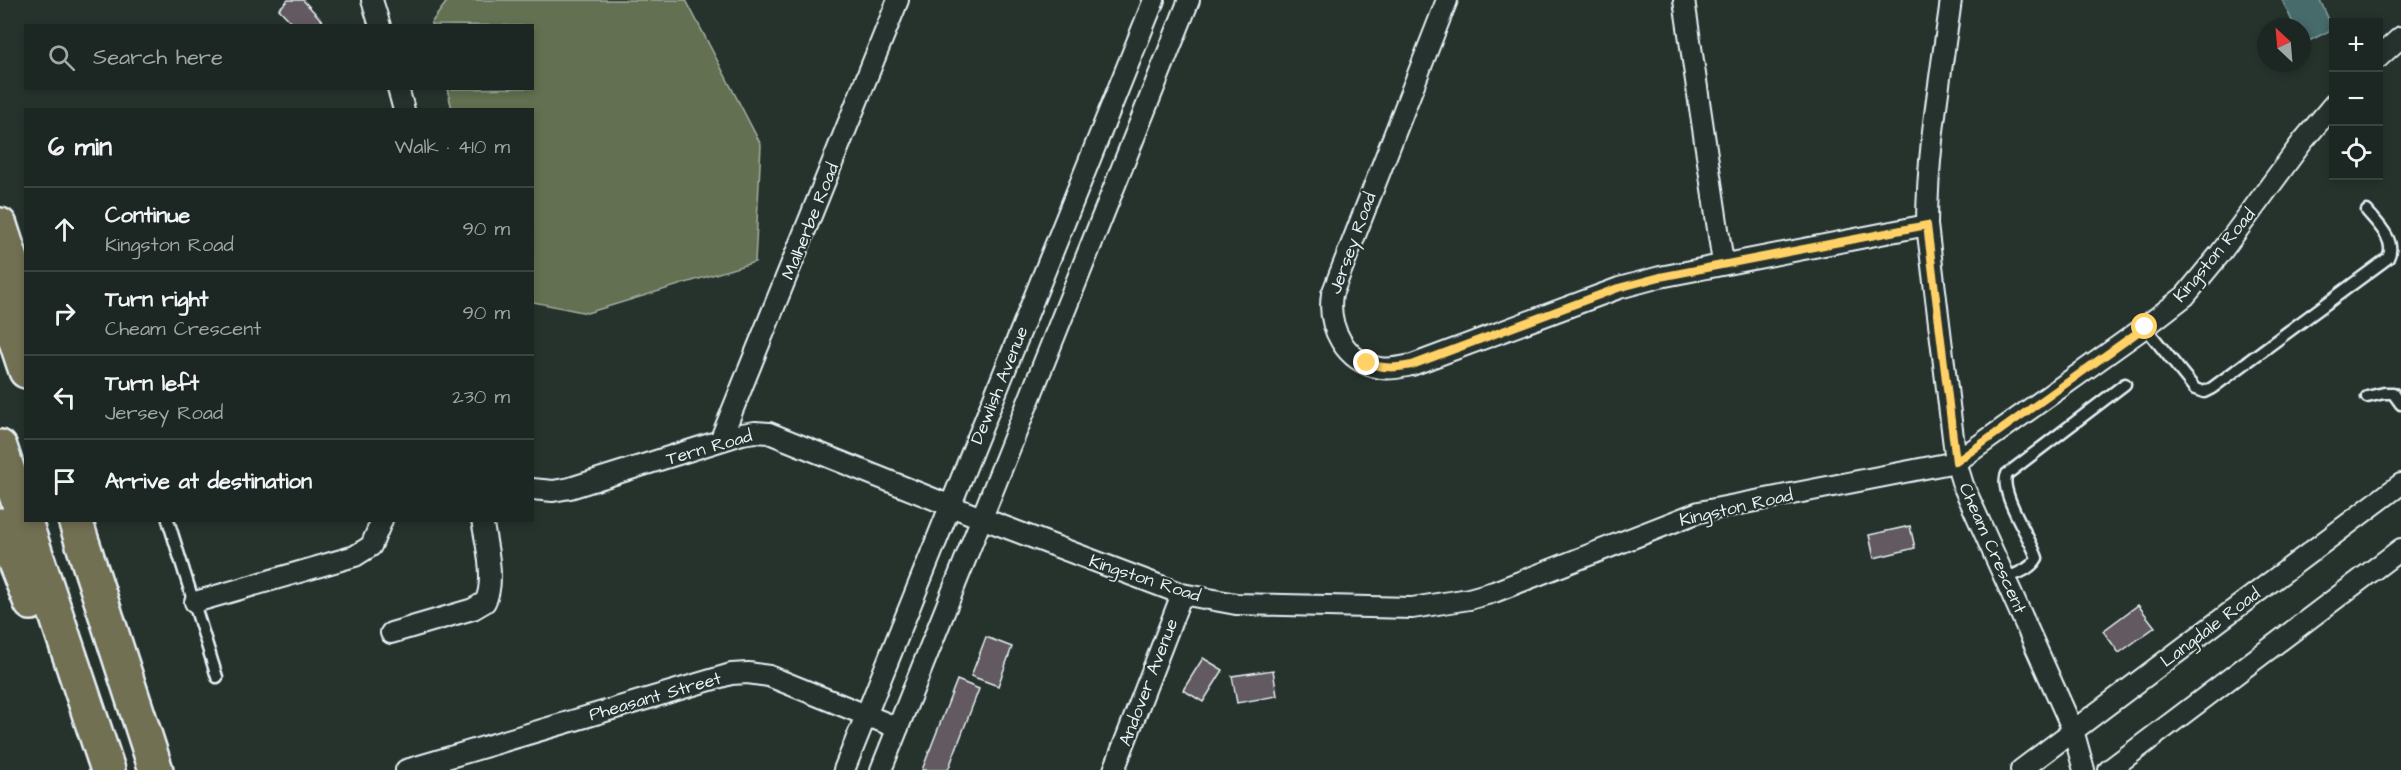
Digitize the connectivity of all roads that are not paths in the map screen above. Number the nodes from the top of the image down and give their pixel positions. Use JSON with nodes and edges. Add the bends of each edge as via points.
{"nodes":[{"id":1,"x":372,"y":0,"type":"edge"},
{"id":2,"x":898,"y":0,"type":"edge"},
{"id":3,"x":1154,"y":0,"type":"edge"},
{"id":4,"x":1189,"y":0,"type":"edge"},
{"id":5,"x":1447,"y":0,"type":"edge"},
{"id":6,"x":1684,"y":0,"type":"edge"},
{"id":7,"x":1952,"y":0,"type":"edge"},
{"id":8,"x":379,"y":24,"type":"edge"},
{"id":9,"x":2401,"y":37,"type":"edge"},
{"id":10,"x":2383,"y":54,"type":"edge"},
{"id":11,"x":1121,"y":85,"type":"junction"},
{"id":12,"x":399,"y":90,"type":"edge"},
{"id":13,"x":1149,"y":99,"type":"junction"},
{"id":14,"x":403,"y":108,"type":"edge"},
{"id":15,"x":2329,"y":110,"type":"edge"},
{"id":16,"x":2367,"y":210,"type":"dead end"},
{"id":17,"x":0,"y":225,"type":"edge"},
{"id":18,"x":1927,"y":225,"type":"junction"},
{"id":19,"x":1723,"y":263,"type":"junction"},
{"id":20,"x":0,"y":293,"type":"edge"},
{"id":21,"x":24,"y":299,"type":"edge"},
{"id":22,"x":2145,"y":327,"type":"junction"},
{"id":23,"x":24,"y":365,"type":"edge"},
{"id":24,"x":1004,"y":375,"type":"junction"},
{"id":25,"x":2125,"y":384,"type":"dead end"},
{"id":26,"x":1034,"y":387,"type":"junction"},
{"id":27,"x":2367,"y":397,"type":"dead end"},
{"id":28,"x":2401,"y":404,"type":"edge"},
{"id":29,"x":720,"y":441,"type":"junction"},
{"id":30,"x":0,"y":447,"type":"edge"},
{"id":31,"x":1956,"y":462,"type":"junction"},
{"id":32,"x":2401,"y":484,"type":"edge"},
{"id":33,"x":534,"y":489,"type":"edge"},
{"id":34,"x":951,"y":506,"type":"junction"},
{"id":35,"x":981,"y":518,"type":"junction"},
{"id":36,"x":24,"y":519,"type":"edge"},
{"id":37,"x":25,"y":522,"type":"edge"},
{"id":38,"x":78,"y":522,"type":"edge"},
{"id":39,"x":169,"y":522,"type":"edge"},
{"id":40,"x":381,"y":522,"type":"edge"},
{"id":41,"x":482,"y":522,"type":"edge"},
{"id":42,"x":0,"y":525,"type":"edge"},
{"id":43,"x":2401,"y":549,"type":"edge"},
{"id":44,"x":2006,"y":578,"type":"junction"},
{"id":45,"x":1182,"y":594,"type":"junction"},
{"id":46,"x":195,"y":602,"type":"junction"},
{"id":47,"x":391,"y":633,"type":"dead end"},
{"id":48,"x":217,"y":677,"type":"dead end"},
{"id":49,"x":866,"y":716,"type":"junction"},
{"id":50,"x":898,"y":728,"type":"junction"},
{"id":51,"x":2073,"y":730,"type":"junction"},
{"id":52,"x":107,"y":766,"type":"edge"},
{"id":53,"x":156,"y":770,"type":"edge"},
{"id":54,"x":407,"y":770,"type":"edge"},
{"id":55,"x":844,"y":770,"type":"edge"},
{"id":56,"x":881,"y":770,"type":"edge"},
{"id":57,"x":1114,"y":770,"type":"edge"},
{"id":58,"x":2021,"y":770,"type":"edge"},
{"id":59,"x":2084,"y":770,"type":"edge"},
{"id":60,"x":2109,"y":770,"type":"edge"}],
"edges":[{"from":1,"to":8,"type":"street"},
{"from":2,"to":29,"type":"street","name":"Malherbe Road"},
{"from":3,"to":11,"type":"street","name":"Dewlish Avenue"},
{"from":4,"to":13,"type":"street","name":"Dewlish Avenue"},
{"from":5,"to":19,"type":"street","name":"Jersey Road","via":[[1332,294],[1332,321],[1355,357],[1380,368],[1412,365],[1618,288]]},
{"from":6,"to":19,"type":"street"},
{"from":7,"to":18,"type":"street","name":"Cheam Crescent","via":[[1930,155]]},
{"from":9,"to":10,"type":"street"},
{"from":11,"to":13,"type":"street"},
{"from":11,"to":24,"type":"street","name":"Dewlish Avenue"},
{"from":12,"to":14,"type":"street"},
{"from":13,"to":26,"type":"street","name":"Dewlish Avenue"},
{"from":15,"to":22,"type":"street","name":"Kingston Road","via":[[2185,296]]},
{"from":16,"to":22,"type":"lane","via":[[2387,236],[2388,258],[2212,388],[2201,392],[2195,389]]},
{"from":17,"to":21,"type":"highway"},
{"from":18,"to":19,"type":"street","name":"Jersey Road"},
{"from":18,"to":31,"type":"street","name":"Cheam Crescent"},
{"from":20,"to":23,"type":"highway"},
{"from":22,"to":31,"type":"street","name":"Kingston Road"},
{"from":24,"to":26,"type":"street"},
{"from":24,"to":34,"type":"street","name":"Dewlish Avenue"},
{"from":25,"to":44,"type":"lane","via":[[2004,478],[2037,558],[2033,565]]},
{"from":26,"to":35,"type":"street","name":"Dewlish Avenue"},
{"from":27,"to":28,"type":"lane","via":[[2393,393]]},
{"from":29,"to":33,"type":"street","name":"Tern Road","via":[[570,488]]},
{"from":29,"to":34,"type":"street","name":"Tern Road","via":[[755,432],[769,433]]},
{"from":30,"to":36,"type":"highway"},
{"from":31,"to":44,"type":"street","name":"Cheam Crescent"},
{"from":31,"to":45,"type":"street","name":"Kingston Road","via":[[1699,512],[1494,592],[1442,604],[1412,608],[1271,606]]},
{"from":32,"to":51,"type":"street","name":"Langdale Road"},
{"from":34,"to":35,"type":"street","name":"Tern Road"},
{"from":34,"to":49,"type":"street","name":"Dewlish Avenue"},
{"from":35,"to":45,"type":"street","name":"Kingston Road"},
{"from":35,"to":50,"type":"street","name":"Dewlish Avenue"},
{"from":37,"to":52,"type":"highway"},
{"from":38,"to":53,"type":"highway"},
{"from":39,"to":46,"type":"lane"},
{"from":40,"to":46,"type":"street","via":[[371,546],[355,556]]},
{"from":41,"to":47,"type":"street","via":[[490,586],[485,602]]},
{"from":42,"to":52,"type":"highway","via":[[35,613]]},
{"from":43,"to":60,"type":"street"},
{"from":44,"to":51,"type":"street","name":"Cheam Crescent"},
{"from":45,"to":57,"type":"street","name":"Andover Avenue"},
{"from":46,"to":48,"type":"lane"},
{"from":49,"to":50,"type":"street","name":"Pheasant Street"},
{"from":49,"to":54,"type":"street","name":"Pheasant Street","via":[[769,676],[730,674]]},
{"from":49,"to":55,"type":"street","name":"Dewlish Avenue"},
{"from":50,"to":56,"type":"street","name":"Dewlish Avenue"},
{"from":51,"to":58,"type":"street","name":"Langdale Road"},
{"from":51,"to":59,"type":"street","name":"Cheam Crescent"}]}
